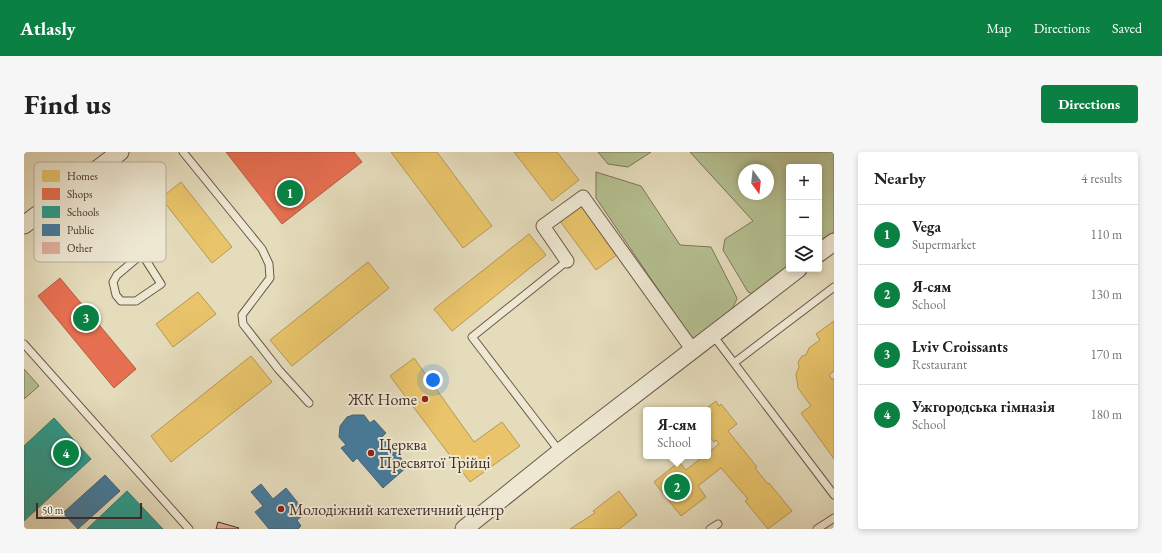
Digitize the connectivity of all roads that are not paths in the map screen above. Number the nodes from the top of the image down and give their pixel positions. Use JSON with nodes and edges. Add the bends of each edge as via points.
{"nodes":[{"id":1,"x":120,"y":152,"type":"edge"},
{"id":2,"x":183,"y":152,"type":"edge"},
{"id":3,"x":107,"y":162,"type":"edge"},
{"id":4,"x":34,"y":217,"type":"edge"},
{"id":5,"x":24,"y":225,"type":"edge"},
{"id":6,"x":834,"y":242,"type":"edge"},
{"id":7,"x":822,"y":251,"type":"edge"},
{"id":8,"x":567,"y":261,"type":"joint"},
{"id":9,"x":132,"y":262,"type":"edge"},
{"id":10,"x":147,"y":262,"type":"edge"},
{"id":11,"x":794,"y":272,"type":"edge"},
{"id":12,"x":834,"y":287,"type":"edge"},
{"id":13,"x":712,"y":334,"type":"junction"},
{"id":14,"x":24,"y":344,"type":"edge"},
{"id":15,"x":692,"y":349,"type":"junction"},
{"id":16,"x":734,"y":363,"type":"junction"},
{"id":17,"x":309,"y":402,"type":"dead end"},
{"id":18,"x":560,"y":452,"type":"junction"},
{"id":19,"x":834,"y":495,"type":"edge"},
{"id":20,"x":834,"y":518,"type":"edge"},
{"id":21,"x":718,"y":524,"type":"dead end"},
{"id":22,"x":190,"y":529,"type":"edge"},
{"id":23,"x":464,"y":529,"type":"edge"},
{"id":24,"x":710,"y":529,"type":"edge"},
{"id":25,"x":817,"y":529,"type":"edge"}],
"edges":[{"from":1,"to":3,"type":"street"},
{"from":2,"to":17,"type":"lane","via":[[262,249],[269,264],[270,278],[242,315],[243,324],[279,370]]},
{"from":4,"to":5,"type":"street"},
{"from":6,"to":7,"type":"street"},
{"from":8,"to":15,"type":"street","via":[[542,226],[583,197]]},
{"from":8,"to":18,"type":"lane","via":[[472,337]]},
{"from":9,"to":10,"type":"lane","via":[[117,275],[113,282],[116,295],[121,301],[136,301],[161,284]]},
{"from":11,"to":13,"type":"street"},
{"from":12,"to":16,"type":"lane"},
{"from":13,"to":15,"type":"street"},
{"from":13,"to":16,"type":"lane"},
{"from":14,"to":22,"type":"lane"},
{"from":15,"to":18,"type":"street"},
{"from":16,"to":19,"type":"lane"},
{"from":18,"to":23,"type":"street"},
{"from":20,"to":25,"type":"lane"},
{"from":21,"to":24,"type":"lane"}]}
